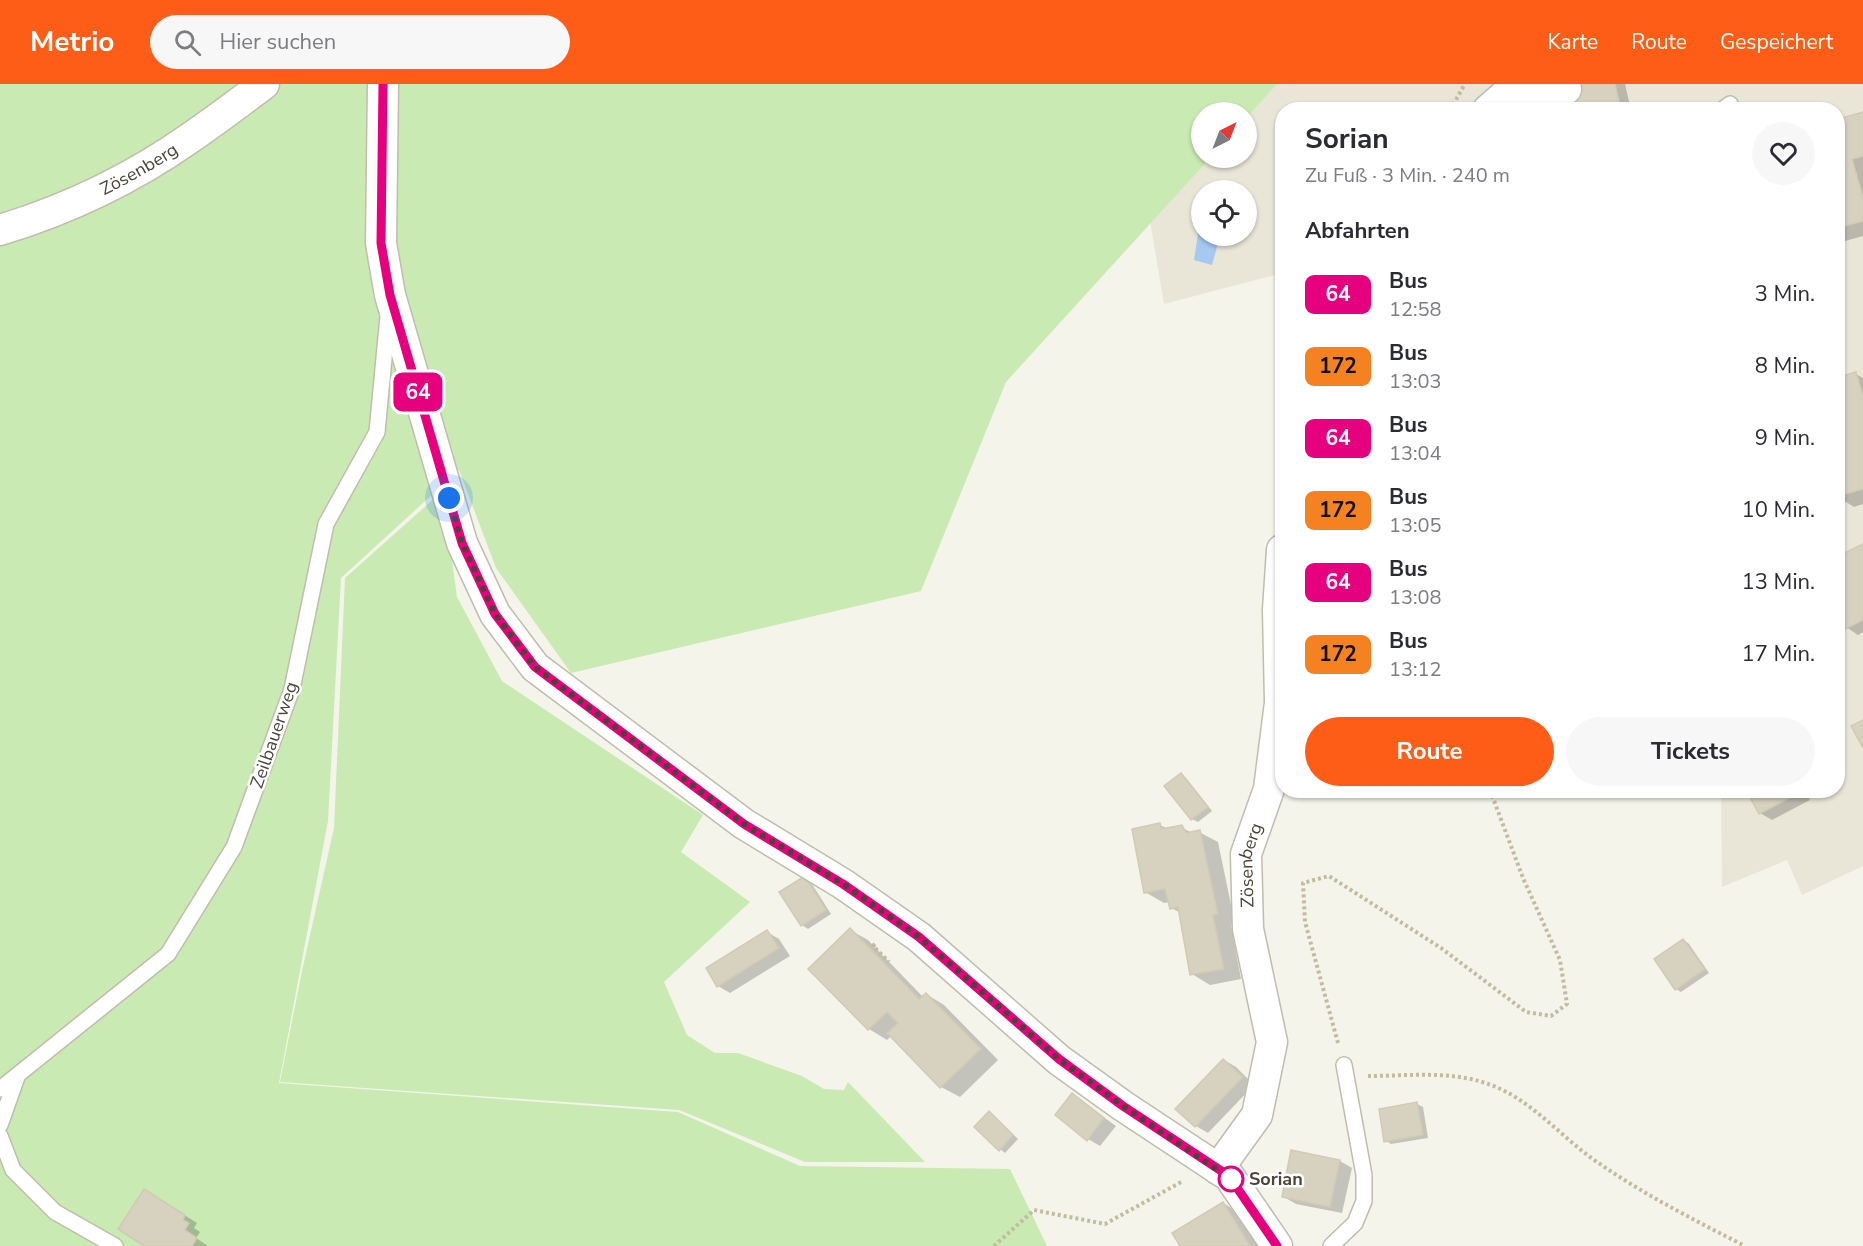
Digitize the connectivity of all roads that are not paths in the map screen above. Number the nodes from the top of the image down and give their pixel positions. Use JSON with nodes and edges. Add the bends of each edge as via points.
{"nodes":[{"id":1,"x":264,"y":84,"type":"edge"},
{"id":2,"x":383,"y":84,"type":"edge"},
{"id":3,"x":1566,"y":90,"type":"dead end"},
{"id":4,"x":1497,"y":102,"type":"edge"},
{"id":5,"x":0,"y":230,"type":"edge"},
{"id":6,"x":390,"y":295,"type":"junction"},
{"id":7,"x":1275,"y":742,"type":"edge"},
{"id":8,"x":1346,"y":1071,"type":"road end"},
{"id":9,"x":17,"y":1077,"type":"junction"},
{"id":10,"x":0,"y":1089,"type":"edge"},
{"id":11,"x":0,"y":1125,"type":"edge"},
{"id":12,"x":0,"y":1136,"type":"edge"},
{"id":13,"x":1215,"y":1167,"type":"junction"},
{"id":14,"x":116,"y":1246,"type":"edge"},
{"id":15,"x":1277,"y":1246,"type":"edge"},
{"id":16,"x":1331,"y":1246,"type":"edge"}],
"edges":[{"from":1,"to":5,"type":"street","name":"Zösenberg","via":[[188,140],[117,182],[37,219]]},
{"from":2,"to":6,"type":"street","via":[[381,243]]},
{"from":3,"to":4,"type":"street","via":[[1504,96]]},
{"from":6,"to":9,"type":"lane","name":"Zeilbauerweg","via":[[377,432],[326,524],[292,689],[234,847],[168,954]]},
{"from":6,"to":13,"type":"street","via":[[462,543],[495,614],[535,667],[744,824],[843,884],[919,937],[1059,1059]]},
{"from":7,"to":13,"type":"street","name":"Zösenberg","via":[[1269,789],[1246,854],[1248,929],[1272,1042],[1257,1115]]},
{"from":8,"to":16,"type":"lane","via":[[1364,1175],[1364,1201],[1355,1223]]},
{"from":9,"to":10,"type":"lane","name":"Zeilbauerweg"},
{"from":9,"to":11,"type":"lane"},
{"from":12,"to":14,"type":"lane","via":[[13,1170],[55,1212]]},
{"from":13,"to":15,"type":"street","via":[[1229,1176]]}]}
